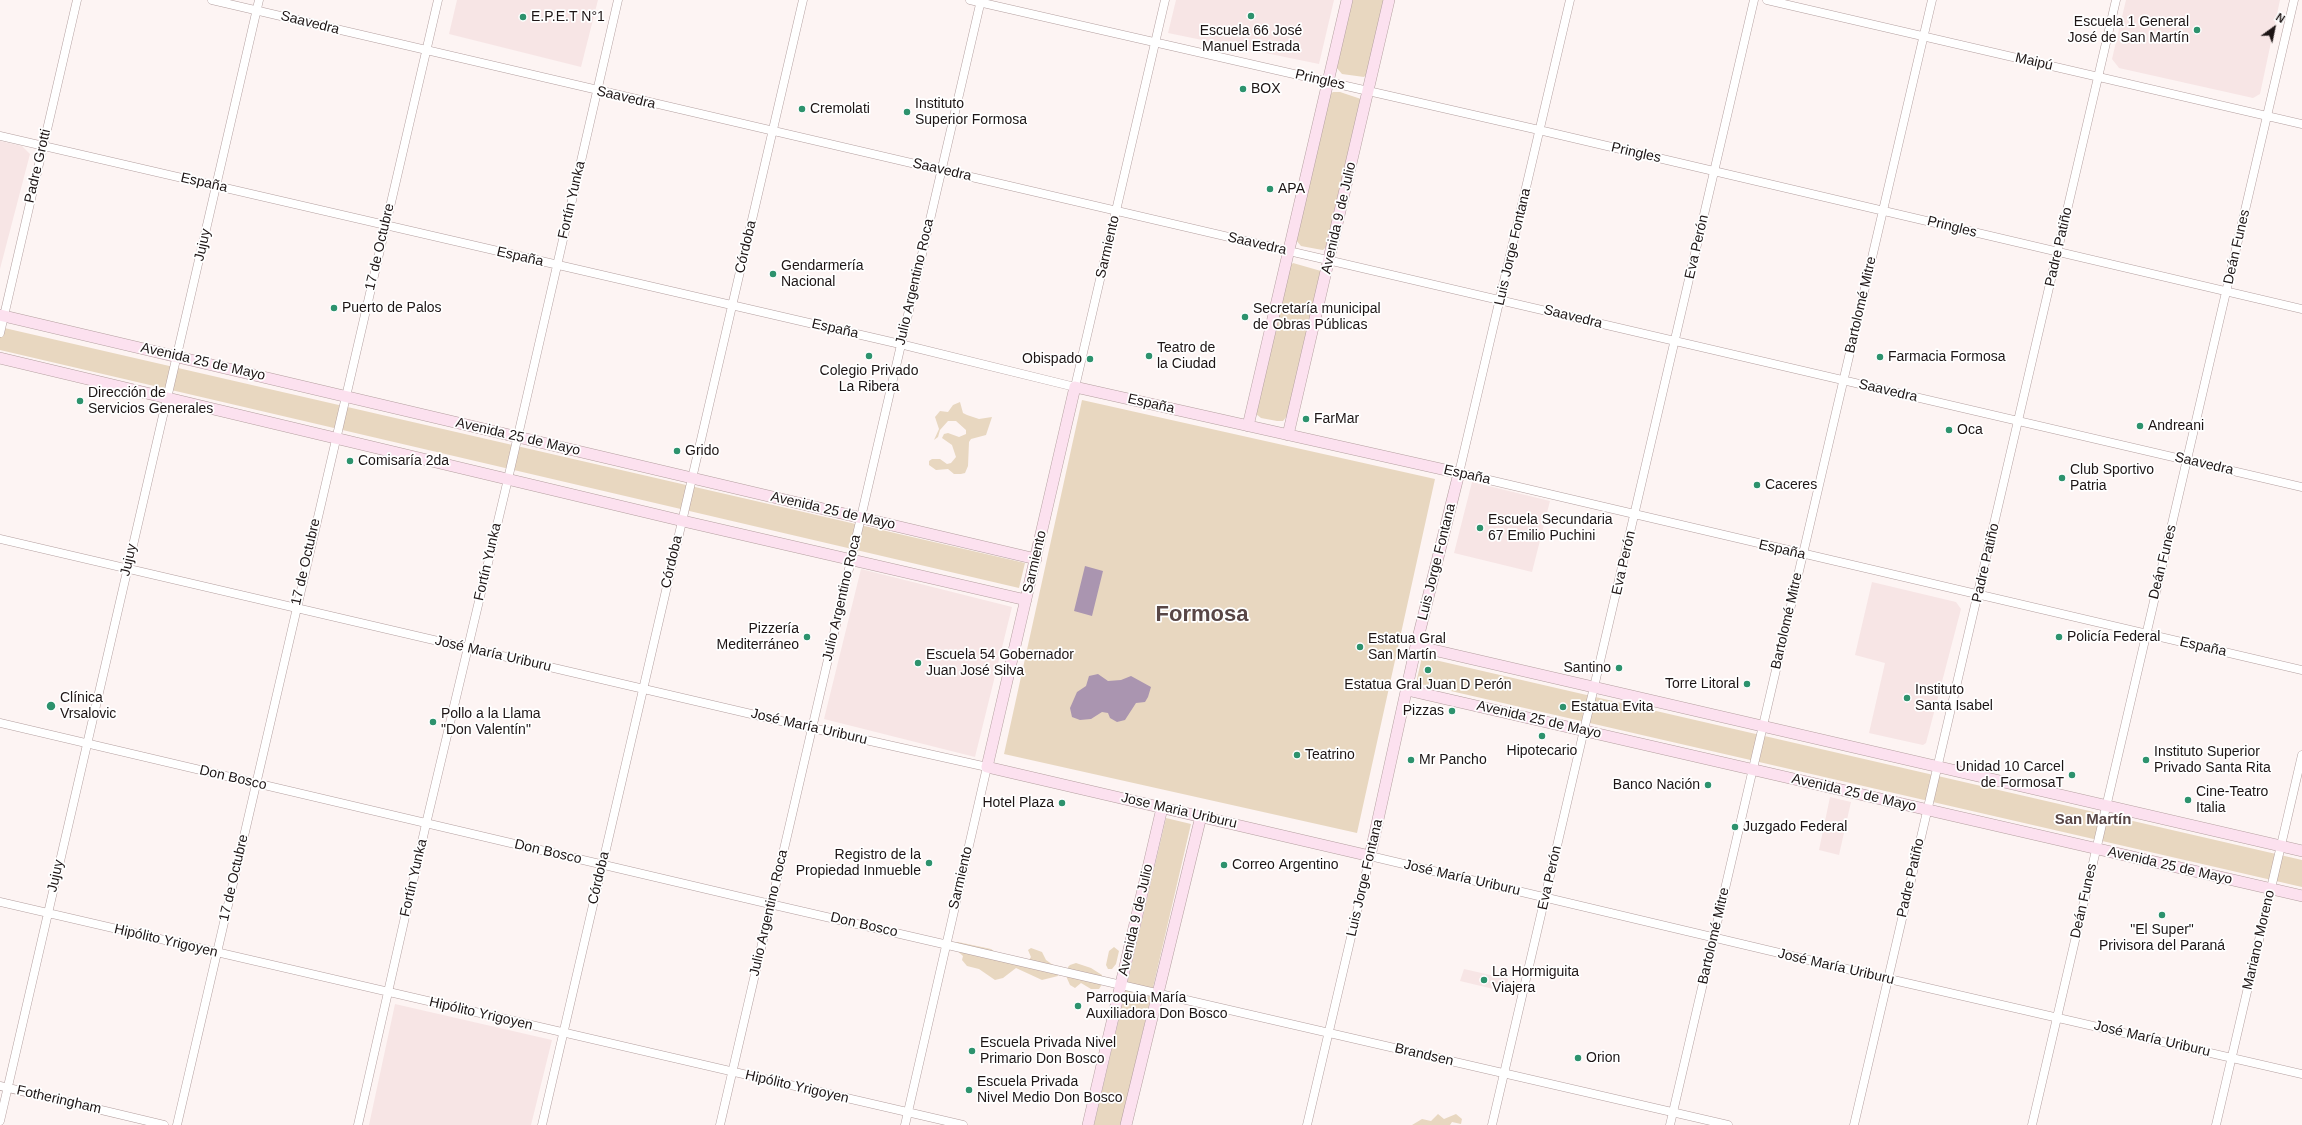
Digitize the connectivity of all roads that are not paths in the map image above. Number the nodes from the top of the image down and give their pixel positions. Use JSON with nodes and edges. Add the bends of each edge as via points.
{"nodes":[{"id":1,"x":77,"y":0,"type":"edge"},
{"id":2,"x":212,"y":0,"type":"edge"},
{"id":3,"x":258,"y":0,"type":"edge"},
{"id":4,"x":438,"y":0,"type":"edge"},
{"id":5,"x":618,"y":0,"type":"edge"},
{"id":6,"x":803,"y":0,"type":"edge"},
{"id":7,"x":970,"y":0,"type":"edge"},
{"id":8,"x":1165,"y":0,"type":"edge"},
{"id":9,"x":1348,"y":0,"type":"edge"},
{"id":10,"x":1388,"y":0,"type":"edge"},
{"id":11,"x":1570,"y":0,"type":"edge"},
{"id":12,"x":1754,"y":0,"type":"edge"},
{"id":13,"x":1767,"y":0,"type":"edge"},
{"id":14,"x":1932,"y":0,"type":"edge"},
{"id":15,"x":2116,"y":0,"type":"edge"},
{"id":16,"x":2294,"y":0,"type":"edge"},
{"id":17,"x":981,"y":1,"type":"edge"},
{"id":18,"x":256,"y":10,"type":"junction"},
{"id":19,"x":1923,"y":36,"type":"junction"},
{"id":20,"x":1155,"y":44,"type":"junction"},
{"id":21,"x":426,"y":51,"type":"junction"},
{"id":22,"x":2098,"y":77,"type":"junction"},
{"id":23,"x":1328,"y":82,"type":"junction"},
{"id":24,"x":598,"y":91,"type":"junction"},
{"id":25,"x":1368,"y":91,"type":"junction"},
{"id":26,"x":2268,"y":116,"type":"junction"},
{"id":27,"x":2302,"y":124,"type":"edge"},
{"id":28,"x":1539,"y":130,"type":"junction"},
{"id":29,"x":774,"y":132,"type":"junction"},
{"id":30,"x":0,"y":136,"type":"edge"},
{"id":31,"x":43,"y":146,"type":"junction"},
{"id":32,"x":942,"y":170,"type":"junction"},
{"id":33,"x":1714,"y":171,"type":"junction"},
{"id":34,"x":217,"y":186,"type":"junction"},
{"id":35,"x":1117,"y":211,"type":"junction"},
{"id":36,"x":1883,"y":211,"type":"junction"},
{"id":37,"x":386,"y":225,"type":"junction"},
{"id":38,"x":1288,"y":251,"type":"junction"},
{"id":39,"x":2057,"y":253,"type":"junction"},
{"id":40,"x":1329,"y":260,"type":"junction"},
{"id":41,"x":557,"y":266,"type":"junction"},
{"id":42,"x":2226,"y":291,"type":"junction"},
{"id":43,"x":1501,"y":299,"type":"junction"},
{"id":44,"x":732,"y":306,"type":"junction"},
{"id":45,"x":2302,"y":309,"type":"edge"},
{"id":46,"x":2,"y":315,"type":"edge"},
{"id":47,"x":0,"y":333,"type":"edge"},
{"id":48,"x":1676,"y":342,"type":"junction"},
{"id":49,"x":900,"y":344,"type":"junction"},
{"id":50,"x":177,"y":356,"type":"junction"},
{"id":51,"x":0,"y":358,"type":"edge"},
{"id":52,"x":1844,"y":380,"type":"junction"},
{"id":53,"x":1075,"y":387,"type":"junction"},
{"id":54,"x":346,"y":396,"type":"junction"},
{"id":55,"x":167,"y":398,"type":"junction"},
{"id":56,"x":2018,"y":422,"type":"junction"},
{"id":57,"x":1248,"y":426,"type":"junction"},
{"id":58,"x":1288,"y":435,"type":"junction"},
{"id":59,"x":517,"y":437,"type":"junction"},
{"id":60,"x":335,"y":438,"type":"junction"},
{"id":61,"x":2188,"y":460,"type":"junction"},
{"id":62,"x":1460,"y":473,"type":"junction"},
{"id":63,"x":693,"y":478,"type":"junction"},
{"id":64,"x":508,"y":479,"type":"junction"},
{"id":65,"x":2302,"y":487,"type":"edge"},
{"id":66,"x":1635,"y":516,"type":"junction"},
{"id":67,"x":861,"y":518,"type":"junction"},
{"id":68,"x":683,"y":521,"type":"junction"},
{"id":69,"x":0,"y":539,"type":"edge"},
{"id":70,"x":1803,"y":555,"type":"junction"},
{"id":71,"x":851,"y":559,"type":"junction"},
{"id":72,"x":1036,"y":559,"type":"junction"},
{"id":73,"x":128,"y":568,"type":"junction"},
{"id":74,"x":1979,"y":595,"type":"junction"},
{"id":75,"x":1026,"y":600,"type":"junction"},
{"id":76,"x":296,"y":608,"type":"junction"},
{"id":77,"x":2146,"y":634,"type":"junction"},
{"id":78,"x":1416,"y":646,"type":"junction"},
{"id":79,"x":468,"y":647,"type":"junction"},
{"id":80,"x":2302,"y":670,"type":"edge"},
{"id":81,"x":1595,"y":688,"type":"junction"},
{"id":82,"x":643,"y":689,"type":"junction"},
{"id":83,"x":1407,"y":690,"type":"junction"},
{"id":84,"x":0,"y":723,"type":"edge"},
{"id":85,"x":1762,"y":726,"type":"junction"},
{"id":86,"x":812,"y":728,"type":"junction"},
{"id":87,"x":1584,"y":731,"type":"junction"},
{"id":88,"x":87,"y":743,"type":"junction"},
{"id":89,"x":2302,"y":755,"type":"edge"},
{"id":90,"x":987,"y":767,"type":"junction"},
{"id":91,"x":1937,"y":767,"type":"junction"},
{"id":92,"x":1752,"y":770,"type":"junction"},
{"id":93,"x":256,"y":783,"type":"junction"},
{"id":94,"x":2106,"y":806,"type":"junction"},
{"id":95,"x":1162,"y":808,"type":"junction"},
{"id":96,"x":1927,"y":810,"type":"junction"},
{"id":97,"x":1201,"y":816,"type":"junction"},
{"id":98,"x":426,"y":824,"type":"junction"},
{"id":99,"x":2281,"y":846,"type":"junction"},
{"id":100,"x":2096,"y":849,"type":"junction"},
{"id":101,"x":2302,"y":851,"type":"edge"},
{"id":102,"x":1370,"y":856,"type":"junction"},
{"id":103,"x":602,"y":865,"type":"junction"},
{"id":104,"x":2271,"y":889,"type":"junction"},
{"id":105,"x":2302,"y":896,"type":"edge"},
{"id":106,"x":1546,"y":898,"type":"junction"},
{"id":107,"x":0,"y":902,"type":"edge"},
{"id":108,"x":770,"y":904,"type":"junction"},
{"id":109,"x":48,"y":913,"type":"junction"},
{"id":110,"x":1713,"y":937,"type":"junction"},
{"id":111,"x":946,"y":944,"type":"junction"},
{"id":112,"x":216,"y":952,"type":"junction"},
{"id":113,"x":1889,"y":979,"type":"junction"},
{"id":114,"x":1121,"y":984,"type":"junction"},
{"id":115,"x":388,"y":992,"type":"junction"},
{"id":116,"x":1157,"y":993,"type":"junction"},
{"id":117,"x":2057,"y":1017,"type":"junction"},
{"id":118,"x":1328,"y":1032,"type":"junction"},
{"id":119,"x":564,"y":1033,"type":"junction"},
{"id":120,"x":2232,"y":1058,"type":"junction"},
{"id":121,"x":732,"y":1073,"type":"junction"},
{"id":122,"x":1504,"y":1073,"type":"junction"},
{"id":123,"x":2302,"y":1074,"type":"edge"},
{"id":124,"x":4,"y":1087,"type":"edge"},
{"id":125,"x":908,"y":1112,"type":"junction"},
{"id":126,"x":1673,"y":1112,"type":"junction"},
{"id":127,"x":0,"y":1121,"type":"edge"},
{"id":128,"x":164,"y":1125,"type":"edge"},
{"id":129,"x":177,"y":1125,"type":"edge"},
{"id":130,"x":358,"y":1125,"type":"edge"},
{"id":131,"x":542,"y":1125,"type":"edge"},
{"id":132,"x":720,"y":1125,"type":"edge"},
{"id":133,"x":905,"y":1125,"type":"edge"},
{"id":134,"x":963,"y":1125,"type":"edge"},
{"id":135,"x":1088,"y":1125,"type":"edge"},
{"id":136,"x":1126,"y":1125,"type":"edge"},
{"id":137,"x":1307,"y":1125,"type":"edge"},
{"id":138,"x":1492,"y":1125,"type":"edge"},
{"id":139,"x":1670,"y":1125,"type":"edge"},
{"id":140,"x":1728,"y":1125,"type":"edge"},
{"id":141,"x":1854,"y":1125,"type":"edge"},
{"id":142,"x":2032,"y":1125,"type":"edge"},
{"id":143,"x":2216,"y":1125,"type":"edge"}],
"edges":[{"from":1,"to":31,"type":"street","name":"Padre Grotti"},
{"from":2,"to":18,"type":"street","name":"Saavedra"},
{"from":3,"to":18,"type":"street","name":"Jujuy"},
{"from":4,"to":21,"type":"street","name":"17 de Octubre"},
{"from":5,"to":24,"type":"street","name":"Fortín Yunka"},
{"from":6,"to":29,"type":"street","name":"Córdoba"},
{"from":7,"to":17,"type":"street","name":"Pringles"},
{"from":8,"to":20,"type":"street","name":"Sarmiento"},
{"from":9,"to":23,"type":"main road"},
{"from":10,"to":25,"type":"main road","name":"Avenida 9 de Julio"},
{"from":11,"to":28,"type":"street","name":"Luis Jorge Fontana"},
{"from":12,"to":33,"type":"street","name":"Eva Perón"},
{"from":13,"to":19,"type":"street","name":"Maipú"},
{"from":14,"to":19,"type":"street","name":"Bartolomé Mitre"},
{"from":15,"to":22,"type":"street","name":"Padre Patiño"},
{"from":16,"to":26,"type":"street","name":"Deán Funes"},
{"from":17,"to":20,"type":"street","name":"Pringles"},
{"from":17,"to":32,"type":"street","name":"Julio Argentino Roca"},
{"from":18,"to":21,"type":"street","name":"Saavedra"},
{"from":18,"to":34,"type":"street","name":"Jujuy"},
{"from":19,"to":22,"type":"street","name":"Maipú"},
{"from":19,"to":36,"type":"street","name":"Bartolomé Mitre"},
{"from":20,"to":23,"type":"street","name":"Pringles"},
{"from":20,"to":35,"type":"street","name":"Sarmiento"},
{"from":21,"to":24,"type":"street","name":"Saavedra"},
{"from":21,"to":37,"type":"street","name":"17 de Octubre"},
{"from":22,"to":26,"type":"street","name":"Maipú"},
{"from":22,"to":39,"type":"street","name":"Padre Patiño"},
{"from":23,"to":25,"type":"street","name":"Pringles"},
{"from":23,"to":38,"type":"main road"},
{"from":24,"to":29,"type":"street","name":"Saavedra"},
{"from":24,"to":41,"type":"street","name":"Fortín Yunka"},
{"from":25,"to":28,"type":"street","name":"Pringles"},
{"from":25,"to":40,"type":"main road","name":"Avenida 9 de Julio"},
{"from":26,"to":27,"type":"street","name":"Maipú"},
{"from":26,"to":42,"type":"street","name":"Deán Funes"},
{"from":28,"to":33,"type":"street","name":"Pringles"},
{"from":28,"to":43,"type":"street","name":"Luis Jorge Fontana"},
{"from":29,"to":32,"type":"street","name":"Saavedra"},
{"from":29,"to":44,"type":"street","name":"Córdoba"},
{"from":30,"to":31,"type":"street","name":"España"},
{"from":31,"to":34,"type":"street","name":"España"},
{"from":31,"to":46,"type":"street","name":"Padre Grotti"},
{"from":32,"to":35,"type":"street","name":"Saavedra"},
{"from":32,"to":49,"type":"street","name":"Julio Argentino Roca"},
{"from":33,"to":36,"type":"street","name":"Pringles"},
{"from":33,"to":48,"type":"street","name":"Eva Perón"},
{"from":34,"to":37,"type":"street","name":"España"},
{"from":34,"to":50,"type":"street","name":"Jujuy"},
{"from":35,"to":38,"type":"street","name":"Saavedra"},
{"from":35,"to":53,"type":"street","name":"Sarmiento"},
{"from":36,"to":39,"type":"street","name":"Pringles"},
{"from":36,"to":52,"type":"street","name":"Bartolomé Mitre"},
{"from":37,"to":41,"type":"street","name":"España"},
{"from":37,"to":54,"type":"street","name":"17 de Octubre"},
{"from":38,"to":40,"type":"street","name":"Saavedra"},
{"from":38,"to":57,"type":"main road"},
{"from":39,"to":42,"type":"street","name":"Pringles"},
{"from":39,"to":56,"type":"street","name":"Padre Patiño"},
{"from":40,"to":43,"type":"street","name":"Saavedra"},
{"from":40,"to":58,"type":"main road","name":"Avenida 9 de Julio"},
{"from":41,"to":44,"type":"street","name":"España"},
{"from":41,"to":59,"type":"street","name":"Fortín Yunka"},
{"from":42,"to":45,"type":"street","name":"Pringles"},
{"from":42,"to":61,"type":"street","name":"Deán Funes"},
{"from":43,"to":48,"type":"street","name":"Saavedra"},
{"from":43,"to":62,"type":"street","name":"Luis Jorge Fontana"},
{"from":44,"to":49,"type":"street","name":"España"},
{"from":44,"to":63,"type":"street","name":"Córdoba"},
{"from":46,"to":47,"type":"street","name":"Padre Grotti"},
{"from":46,"to":50,"type":"main road","name":"Avenida 25 de Mayo"},
{"from":48,"to":52,"type":"street","name":"Saavedra"},
{"from":48,"to":66,"type":"street","name":"Eva Perón"},
{"from":49,"to":53,"type":"street","name":"España"},
{"from":49,"to":67,"type":"street","name":"Julio Argentino Roca"},
{"from":50,"to":54,"type":"main road","name":"Avenida 25 de Mayo"},
{"from":50,"to":55,"type":"street","name":"Jujuy"},
{"from":51,"to":55,"type":"main road"},
{"from":52,"to":56,"type":"street","name":"Saavedra"},
{"from":52,"to":70,"type":"street","name":"Bartolomé Mitre"},
{"from":53,"to":57,"type":"main road","name":"España"},
{"from":53,"to":72,"type":"main road","name":"Sarmiento"},
{"from":54,"to":59,"type":"main road","name":"Avenida 25 de Mayo"},
{"from":54,"to":60,"type":"street","name":"17 de Octubre"},
{"from":55,"to":60,"type":"main road"},
{"from":55,"to":73,"type":"street","name":"Jujuy"},
{"from":56,"to":61,"type":"street","name":"Saavedra"},
{"from":56,"to":74,"type":"street","name":"Padre Patiño"},
{"from":57,"to":58,"type":"main road","name":"España"},
{"from":58,"to":62,"type":"main road","name":"España"},
{"from":59,"to":63,"type":"main road","name":"Avenida 25 de Mayo"},
{"from":59,"to":64,"type":"street","name":"Fortín Yunka"},
{"from":60,"to":64,"type":"main road"},
{"from":60,"to":76,"type":"street","name":"17 de Octubre"},
{"from":61,"to":65,"type":"street","name":"Saavedra"},
{"from":61,"to":77,"type":"street","name":"Deán Funes"},
{"from":62,"to":66,"type":"street","name":"España"},
{"from":62,"to":78,"type":"main road","name":"Luis Jorge Fontana"},
{"from":63,"to":67,"type":"main road","name":"Avenida 25 de Mayo"},
{"from":63,"to":68,"type":"street","name":"Córdoba"},
{"from":64,"to":68,"type":"main road"},
{"from":64,"to":79,"type":"street","name":"Fortín Yunka"},
{"from":66,"to":70,"type":"street","name":"España"},
{"from":66,"to":81,"type":"street","name":"Eva Perón"},
{"from":67,"to":71,"type":"street","name":"Julio Argentino Roca"},
{"from":67,"to":72,"type":"main road","name":"Avenida 25 de Mayo"},
{"from":68,"to":71,"type":"main road"},
{"from":68,"to":82,"type":"street","name":"Córdoba"},
{"from":69,"to":73,"type":"street","name":"José María Uriburu"},
{"from":70,"to":74,"type":"street","name":"España"},
{"from":70,"to":85,"type":"street","name":"Bartolomé Mitre"},
{"from":71,"to":75,"type":"main road"},
{"from":71,"to":86,"type":"street","name":"Julio Argentino Roca"},
{"from":72,"to":75,"type":"main road","name":"Sarmiento"},
{"from":73,"to":76,"type":"street","name":"José María Uriburu"},
{"from":73,"to":88,"type":"street","name":"Jujuy"},
{"from":74,"to":77,"type":"street","name":"España"},
{"from":74,"to":91,"type":"street","name":"Padre Patiño"},
{"from":75,"to":90,"type":"main road","name":"Sarmiento"},
{"from":76,"to":79,"type":"street","name":"José María Uriburu"},
{"from":76,"to":93,"type":"street","name":"17 de Octubre"},
{"from":77,"to":80,"type":"street","name":"España"},
{"from":77,"to":94,"type":"street","name":"Deán Funes"},
{"from":78,"to":81,"type":"main road"},
{"from":78,"to":83,"type":"main road","name":"Luis Jorge Fontana"},
{"from":79,"to":82,"type":"street","name":"José María Uriburu"},
{"from":79,"to":98,"type":"street","name":"Fortín Yunka"},
{"from":81,"to":85,"type":"main road"},
{"from":81,"to":87,"type":"street","name":"Eva Perón"},
{"from":82,"to":86,"type":"street","name":"José María Uriburu"},
{"from":82,"to":103,"type":"street","name":"Córdoba"},
{"from":83,"to":87,"type":"main road","name":"Avenida 25 de Mayo"},
{"from":83,"to":102,"type":"main road","name":"Luis Jorge Fontana"},
{"from":84,"to":88,"type":"street","name":"Don Bosco"},
{"from":85,"to":91,"type":"main road"},
{"from":85,"to":92,"type":"street","name":"Bartolomé Mitre"},
{"from":86,"to":90,"type":"street","name":"José María Uriburu"},
{"from":86,"to":108,"type":"street","name":"Julio Argentino Roca"},
{"from":87,"to":92,"type":"main road","name":"Avenida 25 de Mayo"},
{"from":87,"to":106,"type":"street","name":"Eva Perón"},
{"from":88,"to":93,"type":"street","name":"Don Bosco"},
{"from":88,"to":109,"type":"street","name":"Jujuy"},
{"from":89,"to":99,"type":"street","name":"Mariano Moreno"},
{"from":90,"to":95,"type":"main road","name":"Jose Maria Uriburu"},
{"from":90,"to":111,"type":"street","name":"Sarmiento"},
{"from":91,"to":94,"type":"main road"},
{"from":91,"to":96,"type":"street","name":"Padre Patiño"},
{"from":92,"to":96,"type":"main road","name":"Avenida 25 de Mayo"},
{"from":92,"to":110,"type":"street","name":"Bartolomé Mitre"},
{"from":93,"to":98,"type":"street","name":"Don Bosco"},
{"from":93,"to":112,"type":"street","name":"17 de Octubre"},
{"from":94,"to":99,"type":"main road"},
{"from":94,"to":100,"type":"street","name":"Deán Funes"},
{"from":95,"to":97,"type":"main road","name":"Jose Maria Uriburu"},
{"from":95,"to":114,"type":"main road","name":"Avenida 9 de Julio"},
{"from":96,"to":100,"type":"main road","name":"Avenida 25 de Mayo"},
{"from":96,"to":113,"type":"street","name":"Padre Patiño"},
{"from":97,"to":102,"type":"main road","name":"Jose Maria Uriburu"},
{"from":97,"to":116,"type":"main road"},
{"from":98,"to":103,"type":"street","name":"Don Bosco"},
{"from":98,"to":115,"type":"street","name":"Fortín Yunka"},
{"from":99,"to":101,"type":"main road"},
{"from":99,"to":104,"type":"street","name":"Mariano Moreno"},
{"from":100,"to":104,"type":"main road","name":"Avenida 25 de Mayo"},
{"from":100,"to":117,"type":"street","name":"Deán Funes"},
{"from":102,"to":106,"type":"street","name":"José María Uriburu"},
{"from":102,"to":118,"type":"street","name":"Luis Jorge Fontana"},
{"from":103,"to":108,"type":"street","name":"Don Bosco"},
{"from":103,"to":119,"type":"street","name":"Córdoba"},
{"from":104,"to":105,"type":"main road","name":"Avenida 25 de Mayo"},
{"from":104,"to":120,"type":"street","name":"Mariano Moreno"},
{"from":106,"to":110,"type":"street","name":"José María Uriburu"},
{"from":106,"to":122,"type":"street","name":"Eva Perón"},
{"from":107,"to":109,"type":"street","name":"Hipólito Yrigoyen"},
{"from":108,"to":111,"type":"street","name":"Don Bosco"},
{"from":108,"to":121,"type":"street","name":"Julio Argentino Roca"},
{"from":109,"to":112,"type":"street","name":"Hipólito Yrigoyen"},
{"from":109,"to":124,"type":"street","name":"Jujuy"},
{"from":110,"to":113,"type":"street","name":"José María Uriburu"},
{"from":110,"to":126,"type":"street","name":"Bartolomé Mitre"},
{"from":111,"to":114,"type":"street","name":"Don Bosco"},
{"from":111,"to":125,"type":"street","name":"Sarmiento"},
{"from":112,"to":115,"type":"street","name":"Hipólito Yrigoyen"},
{"from":112,"to":129,"type":"street","name":"17 de Octubre"},
{"from":113,"to":117,"type":"street","name":"José María Uriburu"},
{"from":113,"to":141,"type":"street","name":"Padre Patiño"},
{"from":114,"to":116,"type":"street","name":"Brandsen"},
{"from":114,"to":135,"type":"main road","name":"Avenida 9 de Julio"},
{"from":115,"to":119,"type":"street","name":"Hipólito Yrigoyen"},
{"from":115,"to":130,"type":"street","name":"Fortín Yunka"},
{"from":116,"to":118,"type":"street","name":"Brandsen"},
{"from":116,"to":136,"type":"main road"},
{"from":117,"to":120,"type":"street","name":"José María Uriburu"},
{"from":117,"to":142,"type":"street","name":"Deán Funes"},
{"from":118,"to":122,"type":"street","name":"Brandsen"},
{"from":118,"to":137,"type":"street","name":"Luis Jorge Fontana"},
{"from":119,"to":121,"type":"street","name":"Hipólito Yrigoyen"},
{"from":119,"to":131,"type":"street","name":"Córdoba"},
{"from":120,"to":123,"type":"street","name":"José María Uriburu"},
{"from":120,"to":143,"type":"street","name":"Mariano Moreno"},
{"from":121,"to":125,"type":"street","name":"Hipólito Yrigoyen"},
{"from":121,"to":132,"type":"street","name":"Julio Argentino Roca"},
{"from":122,"to":126,"type":"street","name":"Brandsen"},
{"from":122,"to":138,"type":"street","name":"Eva Perón"},
{"from":124,"to":127,"type":"street","name":"Jujuy"},
{"from":124,"to":128,"type":"street","name":"Fotheringham"},
{"from":125,"to":133,"type":"street","name":"Sarmiento"},
{"from":125,"to":134,"type":"street","name":"Hipólito Yrigoyen"},
{"from":126,"to":139,"type":"street","name":"Bartolomé Mitre"},
{"from":126,"to":140,"type":"street","name":"Brandsen"}]}
